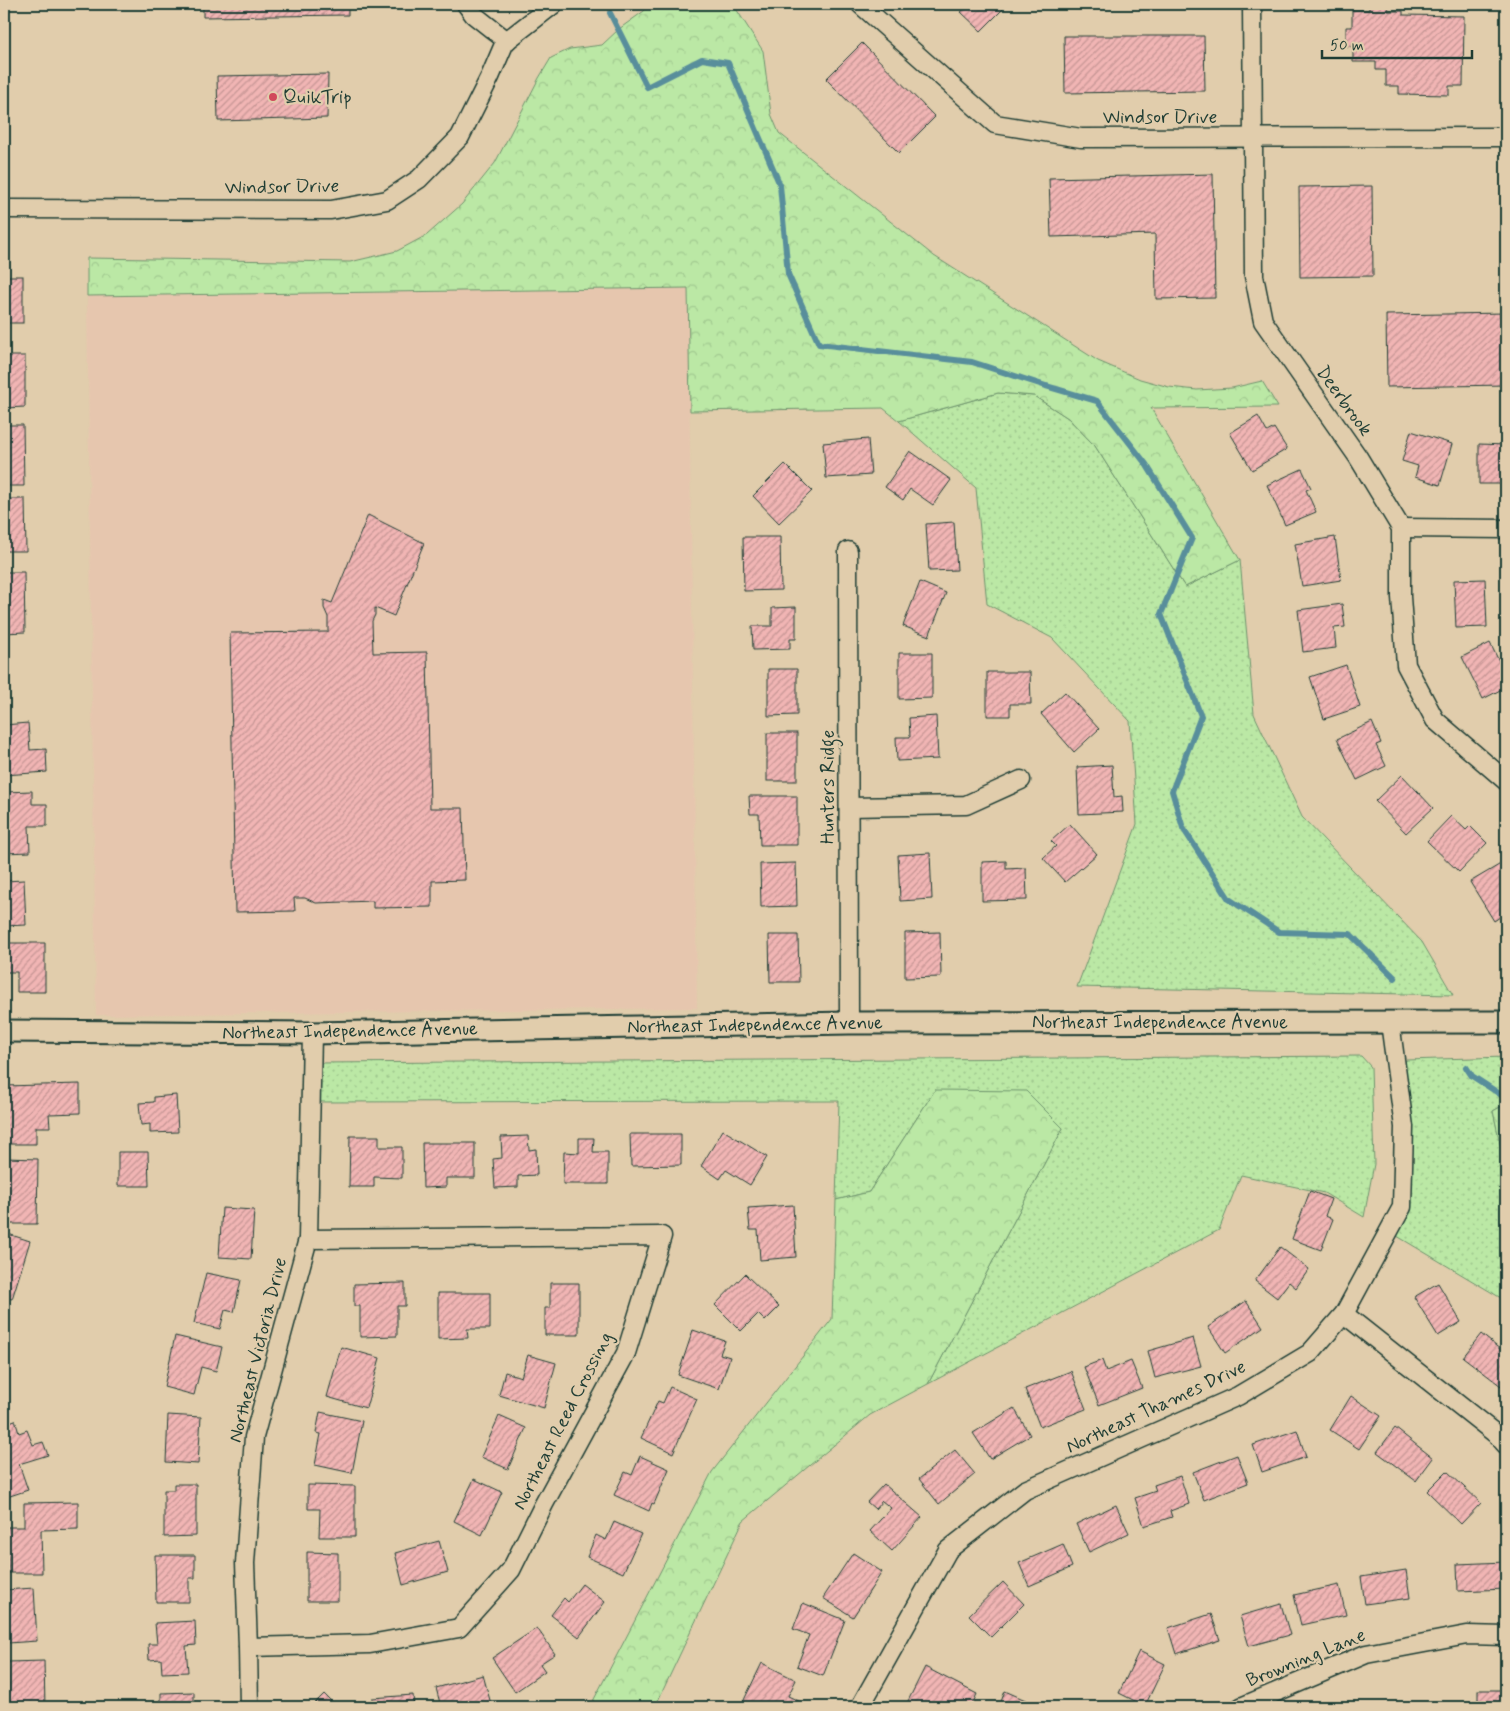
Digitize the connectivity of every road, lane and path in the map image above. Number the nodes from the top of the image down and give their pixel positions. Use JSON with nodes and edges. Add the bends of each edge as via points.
{"nodes":[{"id":1,"x":466,"y":4,"type":"edge"},
{"id":2,"x":554,"y":4,"type":"edge"},
{"id":3,"x":860,"y":4,"type":"edge"},
{"id":4,"x":1252,"y":4,"type":"edge"},
{"id":5,"x":506,"y":41,"type":"junction"},
{"id":6,"x":1506,"y":137,"type":"edge"},
{"id":7,"x":1253,"y":139,"type":"junction"},
{"id":8,"x":4,"y":209,"type":"edge"},
{"id":9,"x":1401,"y":528,"type":"junction"},
{"id":10,"x":1506,"y":529,"type":"edge"},
{"id":11,"x":848,"y":551,"type":"dead end"},
{"id":12,"x":1020,"y":780,"type":"dead end"},
{"id":13,"x":1506,"y":781,"type":"edge"},
{"id":14,"x":849,"y":807,"type":"junction"},
{"id":15,"x":1390,"y":1022,"type":"junction"},
{"id":16,"x":1506,"y":1022,"type":"edge"},
{"id":17,"x":849,"y":1023,"type":"junction"},
{"id":18,"x":4,"y":1031,"type":"edge"},
{"id":19,"x":312,"y":1033,"type":"junction"},
{"id":20,"x":308,"y":1239,"type":"junction"},
{"id":21,"x":1344,"y":1314,"type":"junction"},
{"id":22,"x":1506,"y":1445,"type":"edge"},
{"id":23,"x":1506,"y":1636,"type":"edge"},
{"id":24,"x":248,"y":1647,"type":"junction"},
{"id":25,"x":248,"y":1707,"type":"edge"},
{"id":26,"x":860,"y":1707,"type":"edge"},
{"id":27,"x":1241,"y":1707,"type":"edge"}],
"edges":[{"from":1,"to":5,"type":"street","via":[[474,15]]},
{"from":2,"to":5,"type":"street","name":"Windsor Drive"},
{"from":3,"to":7,"type":"street","name":"Windsor Drive","via":[[995,124],[1081,138]]},
{"from":4,"to":7,"type":"street","name":"Deerbrook"},
{"from":5,"to":8,"type":"street","name":"Windsor Drive","via":[[460,137],[419,179],[388,200],[331,210]]},
{"from":6,"to":7,"type":"street","name":"Windsor Drive"},
{"from":7,"to":9,"type":"street","name":"Deerbrook","via":[[1254,276],[1263,321],[1358,457]]},
{"from":9,"to":10,"type":"street"},
{"from":9,"to":13,"type":"street","via":[[1401,597],[1406,665],[1435,720]]},
{"from":11,"to":14,"type":"street","name":"Hunters Ridge"},
{"from":12,"to":14,"type":"street","via":[[966,804]]},
{"from":14,"to":17,"type":"street","name":"Hunters Ridge"},
{"from":15,"to":16,"type":"street","name":"Northeast Independence Avenue"},
{"from":15,"to":17,"type":"street","name":"Northeast Independence Avenue"},
{"from":15,"to":21,"type":"street","name":"Northeast Thames Drive","via":[[1404,1127],[1402,1207]]},
{"from":17,"to":19,"type":"street","name":"Northeast Independence Avenue"},
{"from":18,"to":19,"type":"street","name":"Northeast Independence Avenue"},
{"from":19,"to":20,"type":"street","name":"Northeast Victoria Drive"},
{"from":20,"to":24,"type":"street","name":"Northeast Victoria Drive","via":[[254,1437],[245,1563]]},
{"from":20,"to":24,"type":"street","name":"Northeast Reed Crossing","via":[[662,1236],[626,1353],[511,1570],[459,1628],[370,1644]]},
{"from":21,"to":22,"type":"street"},
{"from":21,"to":26,"type":"street","name":"Northeast Thames Drive","via":[[1310,1353],[1238,1396],[1025,1490],[948,1550]]},
{"from":23,"to":27,"type":"street","name":"Browning Lane","via":[[1467,1635],[1366,1654]]},
{"from":24,"to":25,"type":"street","name":"Northeast Victoria Drive"}]}
